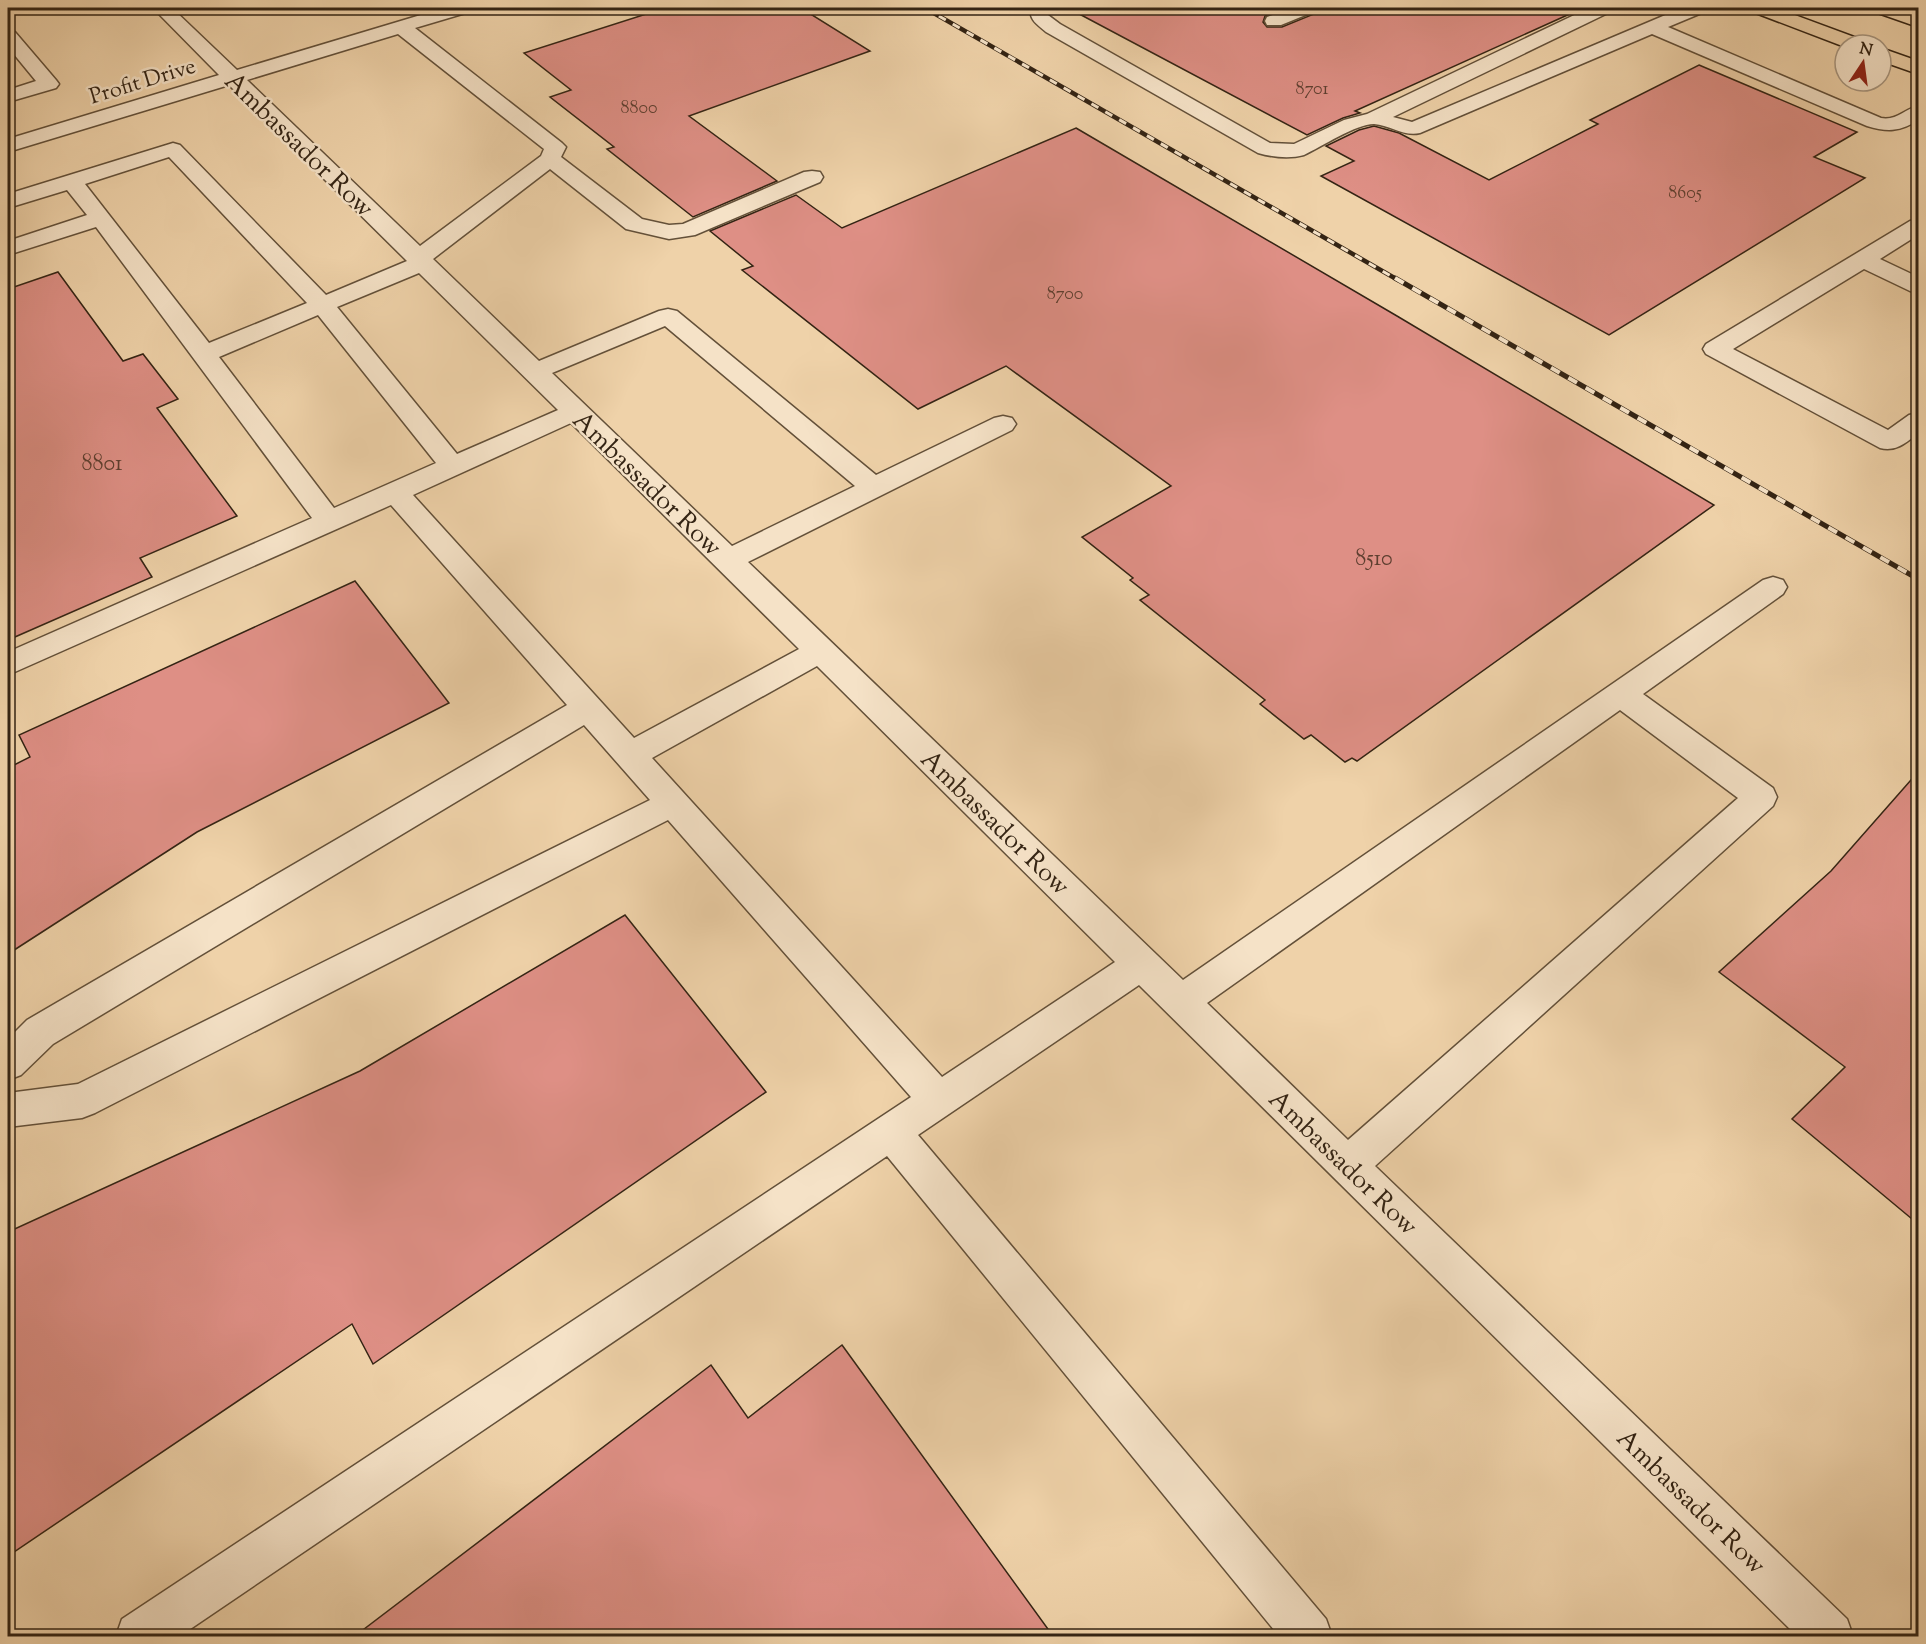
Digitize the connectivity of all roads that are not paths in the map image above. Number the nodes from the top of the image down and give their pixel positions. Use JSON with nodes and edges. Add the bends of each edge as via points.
{"nodes":[{"id":1,"x":162,"y":8,"type":"edge"},
{"id":2,"x":456,"y":8,"type":"edge"},
{"id":3,"x":1038,"y":8,"type":"edge"},
{"id":4,"x":1306,"y":8,"type":"edge"},
{"id":5,"x":1603,"y":8,"type":"edge"},
{"id":6,"x":1697,"y":8,"type":"edge"},
{"id":7,"x":1882,"y":8,"type":"edge"},
{"id":8,"x":1763,"y":9,"type":"edge"},
{"id":9,"x":1274,"y":21,"type":"dead end"},
{"id":10,"x":1918,"y":21,"type":"edge"},
{"id":11,"x":401,"y":27,"type":"junction"},
{"id":12,"x":1651,"y":27,"type":"junction"},
{"id":13,"x":8,"y":36,"type":"edge"},
{"id":14,"x":1833,"y":36,"type":"edge"},
{"id":15,"x":1893,"y":59,"type":"edge"},
{"id":16,"x":1918,"y":68,"type":"edge"},
{"id":17,"x":232,"y":78,"type":"junction"},
{"id":18,"x":8,"y":96,"type":"edge"},
{"id":19,"x":1918,"y":112,"type":"edge"},
{"id":20,"x":1374,"y":118,"type":"junction"},
{"id":21,"x":8,"y":146,"type":"edge"},
{"id":22,"x":550,"y":159,"type":"junction"},
{"id":23,"x":812,"y":177,"type":"dead end"},
{"id":24,"x":72,"y":181,"type":"junction"},
{"id":25,"x":8,"y":201,"type":"edge"},
{"id":26,"x":101,"y":218,"type":"junction"},
{"id":27,"x":1918,"y":226,"type":"edge"},
{"id":28,"x":8,"y":248,"type":"edge"},
{"id":29,"x":1863,"y":259,"type":"junction"},
{"id":30,"x":421,"y":261,"type":"junction"},
{"id":31,"x":1918,"y":286,"type":"edge"},
{"id":32,"x":322,"y":305,"type":"junction"},
{"id":33,"x":204,"y":354,"type":"junction"},
{"id":34,"x":533,"y":372,"type":"junction"},
{"id":35,"x":575,"y":412,"type":"junction"},
{"id":36,"x":1918,"y":421,"type":"edge"},
{"id":37,"x":1004,"y":424,"type":"dead end"},
{"id":38,"x":453,"y":467,"type":"junction"},
{"id":39,"x":873,"y":487,"type":"junction"},
{"id":40,"x":396,"y":493,"type":"junction"},
{"id":41,"x":330,"y":522,"type":"junction"},
{"id":42,"x":727,"y":560,"type":"junction"},
{"id":43,"x":1773,"y":587,"type":"dead end"},
{"id":44,"x":820,"y":651,"type":"junction"},
{"id":45,"x":8,"y":664,"type":"edge"},
{"id":46,"x":1621,"y":694,"type":"junction"},
{"id":47,"x":588,"y":708,"type":"junction"},
{"id":48,"x":631,"y":755,"type":"junction"},
{"id":49,"x":673,"y":803,"type":"junction"},
{"id":50,"x":1141,"y":964,"type":"junction"},
{"id":51,"x":1180,"y":1002,"type":"junction"},
{"id":52,"x":8,"y":1063,"type":"edge"},
{"id":53,"x":938,"y":1100,"type":"junction"},
{"id":54,"x":8,"y":1110,"type":"edge"},
{"id":55,"x":891,"y":1131,"type":"junction"},
{"id":56,"x":1347,"y":1165,"type":"junction"},
{"id":57,"x":139,"y":1636,"type":"edge"},
{"id":58,"x":1309,"y":1636,"type":"edge"},
{"id":59,"x":1830,"y":1636,"type":"edge"}],
"edges":[{"from":1,"to":17,"type":"street","name":"Ambassador Row"},
{"from":2,"to":11,"type":"street","name":"Profit Drive"},
{"from":3,"to":20,"type":"street","via":[[1039,17],[1053,28],[1265,149],[1297,151],[1351,124]]},
{"from":4,"to":9,"type":"street"},
{"from":5,"to":20,"type":"street"},
{"from":6,"to":12,"type":"street"},
{"from":7,"to":10,"type":"main road"},
{"from":8,"to":14,"type":"main road"},
{"from":11,"to":17,"type":"street","name":"Profit Drive"},
{"from":11,"to":22,"type":"street","via":[[555,147]]},
{"from":12,"to":19,"type":"street","via":[[1889,127]]},
{"from":12,"to":20,"type":"street","via":[[1413,129]]},
{"from":13,"to":18,"type":"street","via":[[49,84]]},
{"from":15,"to":16,"type":"main road"},
{"from":17,"to":21,"type":"street","name":"Profit Drive"},
{"from":17,"to":30,"type":"street","name":"Ambassador Row"},
{"from":22,"to":23,"type":"street","via":[[634,224],[669,232],[687,230]]},
{"from":22,"to":30,"type":"street"},
{"from":24,"to":25,"type":"street"},
{"from":24,"to":26,"type":"street"},
{"from":24,"to":32,"type":"street","via":[[173,149]]},
{"from":26,"to":28,"type":"street"},
{"from":26,"to":33,"type":"street"},
{"from":27,"to":29,"type":"street"},
{"from":29,"to":31,"type":"street"},
{"from":29,"to":36,"type":"street","via":[[1715,349],[1889,442]]},
{"from":30,"to":32,"type":"street"},
{"from":30,"to":34,"type":"street","name":"Ambassador Row"},
{"from":32,"to":33,"type":"street"},
{"from":32,"to":38,"type":"street"},
{"from":33,"to":41,"type":"street"},
{"from":34,"to":35,"type":"street","name":"Ambassador Row"},
{"from":34,"to":39,"type":"street","via":[[668,316]]},
{"from":35,"to":38,"type":"street"},
{"from":35,"to":42,"type":"street","name":"Ambassador Row"},
{"from":37,"to":39,"type":"street"},
{"from":38,"to":40,"type":"street"},
{"from":39,"to":42,"type":"street"},
{"from":40,"to":41,"type":"street"},
{"from":40,"to":47,"type":"street"},
{"from":41,"to":45,"type":"street"},
{"from":42,"to":44,"type":"street","name":"Ambassador Row"},
{"from":43,"to":46,"type":"street"},
{"from":44,"to":48,"type":"street"},
{"from":44,"to":50,"type":"street","name":"Ambassador Row"},
{"from":46,"to":51,"type":"street"},
{"from":46,"to":56,"type":"street","via":[[1761,796]]},
{"from":47,"to":48,"type":"street"},
{"from":47,"to":52,"type":"street","via":[[40,1032]]},
{"from":48,"to":49,"type":"street"},
{"from":49,"to":53,"type":"street"},
{"from":49,"to":54,"type":"street","via":[[82,1101]]},
{"from":50,"to":51,"type":"street","name":"Ambassador Row"},
{"from":50,"to":53,"type":"street"},
{"from":51,"to":56,"type":"street","name":"Ambassador Row"},
{"from":53,"to":55,"type":"street"},
{"from":55,"to":57,"type":"street"},
{"from":55,"to":58,"type":"street"},
{"from":56,"to":59,"type":"street","name":"Ambassador Row"}]}
